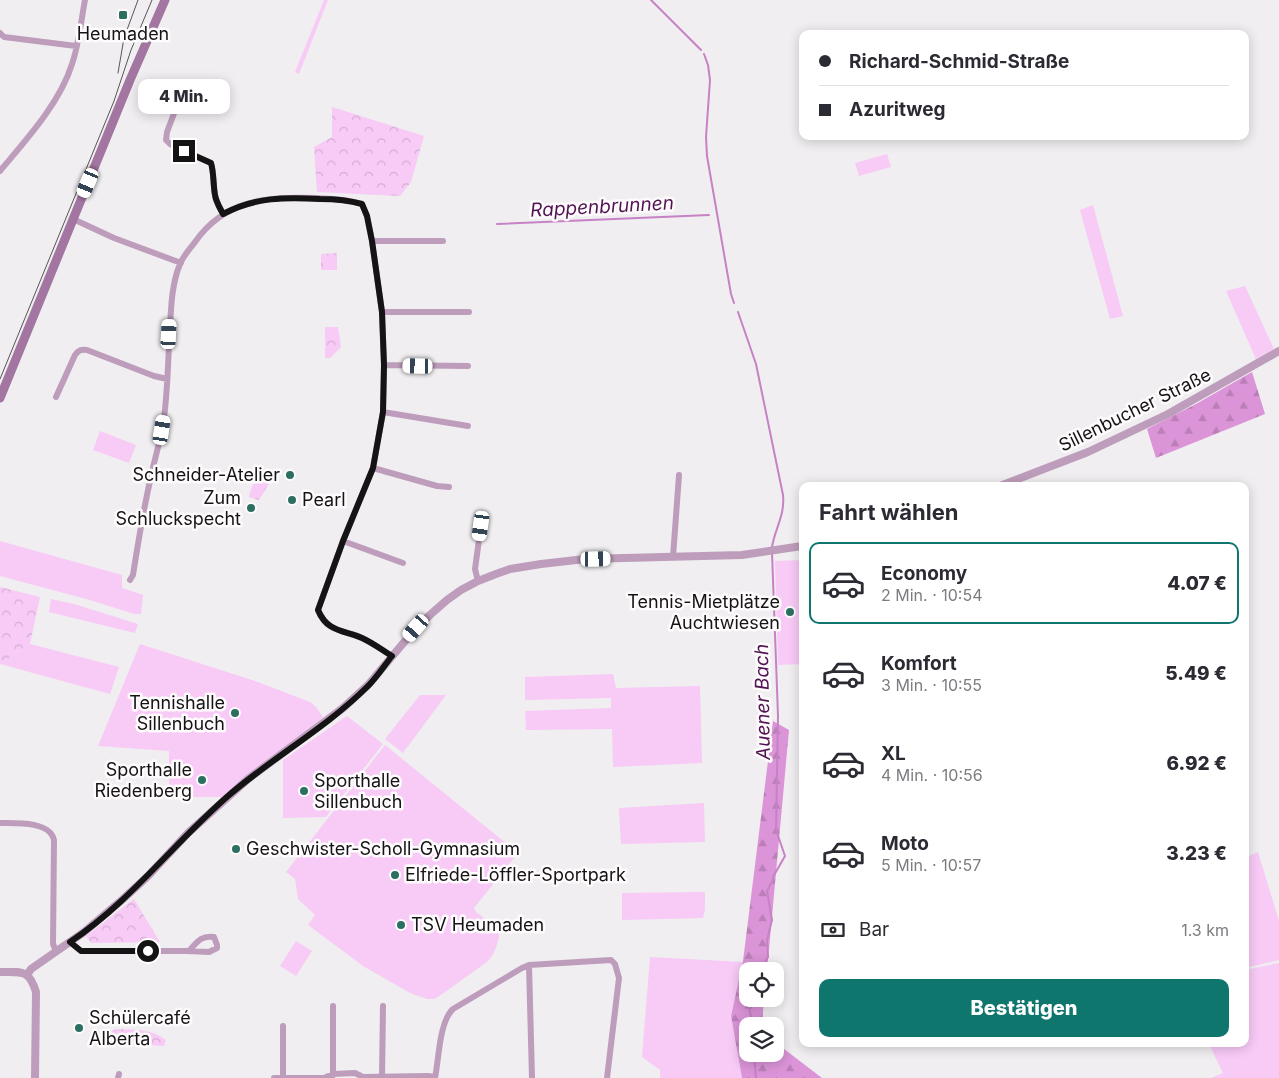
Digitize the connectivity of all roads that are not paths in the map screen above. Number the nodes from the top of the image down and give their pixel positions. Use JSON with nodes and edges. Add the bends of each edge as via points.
{"nodes":[{"id":1,"x":85,"y":0,"type":"edge"},
{"id":2,"x":165,"y":0,"type":"edge"},
{"id":3,"x":1,"y":37,"type":"edge"},
{"id":4,"x":76,"y":46,"type":"junction"},
{"id":5,"x":181,"y":95,"type":"dead end"},
{"id":6,"x":0,"y":172,"type":"edge"},
{"id":7,"x":223,"y":214,"type":"junction"},
{"id":8,"x":73,"y":219,"type":"junction"},
{"id":9,"x":372,"y":241,"type":"junction"},
{"id":10,"x":443,"y":241,"type":"dead end"},
{"id":11,"x":181,"y":262,"type":"junction"},
{"id":12,"x":382,"y":312,"type":"junction"},
{"id":13,"x":469,"y":312,"type":"dead end"},
{"id":14,"x":1279,"y":351,"type":"edge"},
{"id":15,"x":384,"y":365,"type":"junction"},
{"id":16,"x":468,"y":366,"type":"dead end"},
{"id":17,"x":167,"y":379,"type":"junction"},
{"id":18,"x":56,"y":396,"type":"dead end"},
{"id":19,"x":0,"y":398,"type":"edge"},
{"id":20,"x":383,"y":412,"type":"junction"},
{"id":21,"x":468,"y":426,"type":"dead end"},
{"id":22,"x":373,"y":468,"type":"junction"},
{"id":23,"x":679,"y":475,"type":"dead end"},
{"id":24,"x":1010,"y":482,"type":"edge"},
{"id":25,"x":449,"y":487,"type":"dead end"},
{"id":26,"x":482,"y":518,"type":"dead end"},
{"id":27,"x":343,"y":541,"type":"junction"},
{"id":28,"x":799,"y":547,"type":"edge"},
{"id":29,"x":673,"y":557,"type":"junction"},
{"id":30,"x":403,"y":563,"type":"dead end"},
{"id":31,"x":130,"y":580,"type":"dead end"},
{"id":32,"x":478,"y":582,"type":"junction"},
{"id":33,"x":392,"y":656,"type":"junction"},
{"id":34,"x":0,"y":823,"type":"edge"},
{"id":35,"x":70,"y":942,"type":"junction"},
{"id":36,"x":56,"y":951,"type":"junction"},
{"id":37,"x":189,"y":951,"type":"dead end"},
{"id":38,"x":529,"y":965,"type":"junction"},
{"id":39,"x":0,"y":972,"type":"edge"},
{"id":40,"x":27,"y":975,"type":"junction"},
{"id":41,"x":333,"y":1006,"type":"dead end"},
{"id":42,"x":383,"y":1006,"type":"dead end"},
{"id":43,"x":283,"y":1026,"type":"dead end"},
{"id":44,"x":332,"y":1076,"type":"edge"},
{"id":45,"x":382,"y":1077,"type":"edge"},
{"id":46,"x":36,"y":1078,"type":"edge"},
{"id":47,"x":274,"y":1078,"type":"edge"},
{"id":48,"x":283,"y":1078,"type":"edge"},
{"id":49,"x":435,"y":1078,"type":"edge"},
{"id":50,"x":532,"y":1078,"type":"edge"},
{"id":51,"x":608,"y":1078,"type":"edge"}],
"edges":[{"from":1,"to":4,"type":"street"},
{"from":2,"to":8,"type":"main road"},
{"from":3,"to":4,"type":"street"},
{"from":4,"to":6,"type":"street","via":[[56,100]]},
{"from":5,"to":7,"type":"street","via":[[166,140],[211,163],[216,201]]},
{"from":7,"to":9,"type":"street","via":[[246,203],[265,199],[350,200],[362,204]]},
{"from":7,"to":11,"type":"street","via":[[201,233]]},
{"from":8,"to":11,"type":"street"},
{"from":8,"to":19,"type":"main road"},
{"from":9,"to":10,"type":"street"},
{"from":9,"to":12,"type":"street"},
{"from":11,"to":17,"type":"street","via":[[171,306]]},
{"from":12,"to":13,"type":"street"},
{"from":12,"to":15,"type":"street"},
{"from":14,"to":24,"type":"street","name":"Sillenbucher Straße","via":[[1168,414],[1088,452]]},
{"from":15,"to":16,"type":"street"},
{"from":15,"to":20,"type":"street"},
{"from":17,"to":18,"type":"street","via":[[82,349],[75,355]]},
{"from":17,"to":31,"type":"street","via":[[160,442]]},
{"from":20,"to":21,"type":"street"},
{"from":20,"to":22,"type":"street"},
{"from":22,"to":25,"type":"street"},
{"from":22,"to":27,"type":"street"},
{"from":23,"to":29,"type":"street"},
{"from":26,"to":32,"type":"street","via":[[475,569]]},
{"from":27,"to":30,"type":"street"},
{"from":27,"to":33,"type":"street","via":[[318,610],[321,618],[328,625],[376,645]]},
{"from":28,"to":29,"type":"street","via":[[729,556]]},
{"from":29,"to":32,"type":"street","via":[[570,560],[510,570]]},
{"from":32,"to":33,"type":"street","via":[[430,614]]},
{"from":33,"to":35,"type":"street","via":[[343,708],[227,796],[123,900]]},
{"from":34,"to":36,"type":"street","via":[[32,824],[56,834],[53,944]]},
{"from":35,"to":36,"type":"street"},
{"from":35,"to":37,"type":"street","via":[[81,951]]},
{"from":36,"to":40,"type":"street"},
{"from":38,"to":49,"type":"street","via":[[448,1013]]},
{"from":38,"to":50,"type":"street"},
{"from":38,"to":51,"type":"street","via":[[614,961],[619,978]]},
{"from":39,"to":40,"type":"street"},
{"from":40,"to":46,"type":"street","via":[[36,992]]},
{"from":41,"to":44,"type":"street"},
{"from":42,"to":45,"type":"street"},
{"from":43,"to":48,"type":"street"},
{"from":44,"to":45,"type":"street","via":[[355,1073],[363,1077]]},
{"from":44,"to":48,"type":"street"},
{"from":45,"to":49,"type":"street"},
{"from":47,"to":48,"type":"street"}]}
